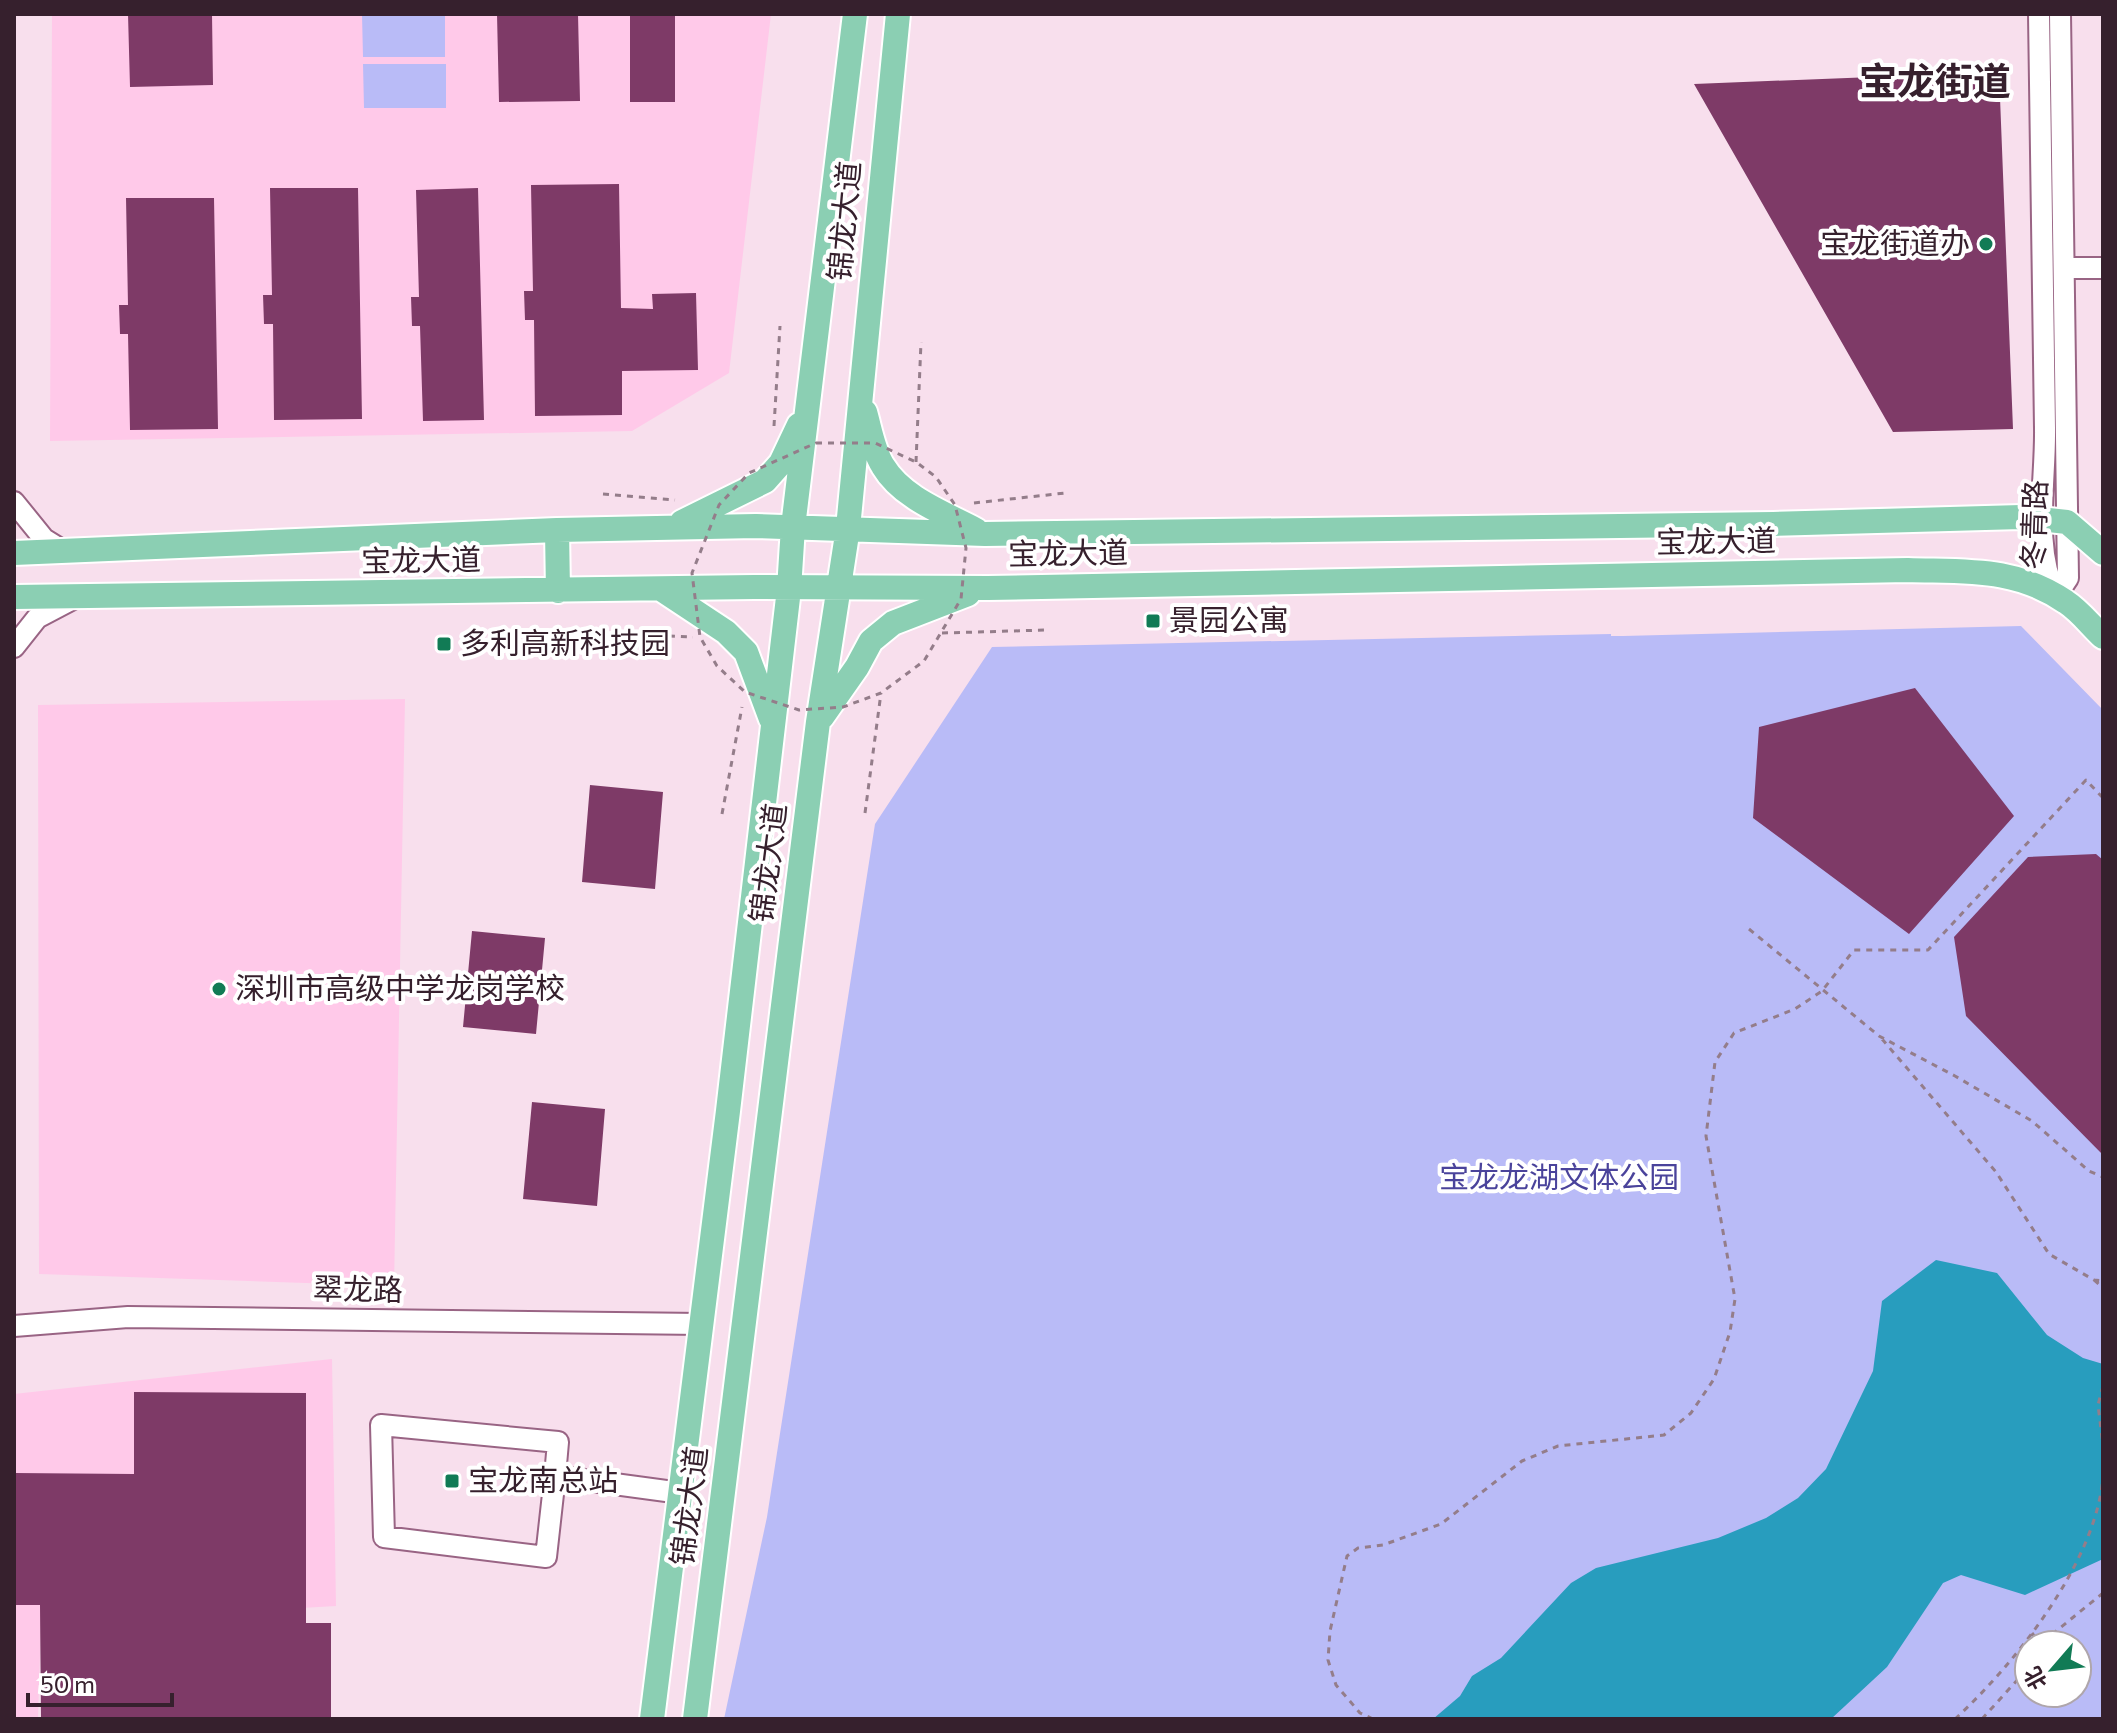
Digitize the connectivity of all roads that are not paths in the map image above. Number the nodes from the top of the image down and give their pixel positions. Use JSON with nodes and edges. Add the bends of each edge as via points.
{"nodes":[{"id":1,"x":855,"y":14,"type":"edge"},
{"id":2,"x":898,"y":14,"type":"edge"},
{"id":3,"x":2039,"y":14,"type":"edge"},
{"id":4,"x":2060,"y":14,"type":"edge"},
{"id":5,"x":2061,"y":64,"type":"junction"},
{"id":6,"x":2040,"y":66,"type":"junction"},
{"id":7,"x":2064,"y":268,"type":"junction"},
{"id":8,"x":2103,"y":268,"type":"edge"},
{"id":9,"x":861,"y":395,"type":"junction"},
{"id":10,"x":2066,"y":399,"type":"junction"},
{"id":11,"x":2045,"y":400,"type":"junction"},
{"id":12,"x":810,"y":401,"type":"junction"},
{"id":13,"x":14,"y":502,"type":"edge"},
{"id":14,"x":2055,"y":520,"type":"junction"},
{"id":15,"x":793,"y":527,"type":"junction"},
{"id":16,"x":668,"y":528,"type":"junction"},
{"id":17,"x":848,"y":528,"type":"junction"},
{"id":18,"x":557,"y":530,"type":"junction"},
{"id":19,"x":985,"y":534,"type":"junction"},
{"id":20,"x":65,"y":552,"type":"junction"},
{"id":21,"x":14,"y":553,"type":"edge"},
{"id":22,"x":2103,"y":553,"type":"edge"},
{"id":23,"x":840,"y":588,"type":"junction"},
{"id":24,"x":988,"y":588,"type":"junction"},
{"id":25,"x":661,"y":589,"type":"junction"},
{"id":26,"x":789,"y":589,"type":"junction"},
{"id":27,"x":558,"y":591,"type":"junction"},
{"id":28,"x":80,"y":596,"type":"junction"},
{"id":29,"x":2056,"y":596,"type":"junction"},
{"id":30,"x":14,"y":597,"type":"edge"},
{"id":31,"x":2103,"y":637,"type":"edge"},
{"id":32,"x":14,"y":647,"type":"edge"},
{"id":33,"x":818,"y":722,"type":"junction"},
{"id":34,"x":773,"y":723,"type":"junction"},
{"id":35,"x":702,"y":1324,"type":"junction"},
{"id":36,"x":14,"y":1326,"type":"edge"},
{"id":37,"x":555,"y":1476,"type":"junction"},
{"id":38,"x":681,"y":1493,"type":"junction"},
{"id":39,"x":652,"y":1719,"type":"edge"},
{"id":40,"x":695,"y":1719,"type":"edge"}],
"edges":[{"from":1,"to":12,"type":"main road","name":"锦龙大道"},
{"from":2,"to":9,"type":"main road","name":"锦龙大道"},
{"from":3,"to":6,"type":"street","name":"冬青路"},
{"from":4,"to":5,"type":"street","name":"冬青路"},
{"from":5,"to":6,"type":"street"},
{"from":5,"to":7,"type":"street","name":"冬青路"},
{"from":6,"to":11,"type":"street","name":"冬青路"},
{"from":7,"to":8,"type":"street"},
{"from":7,"to":10,"type":"street","name":"冬青路"},
{"from":9,"to":17,"type":"main road","name":"锦龙大道"},
{"from":9,"to":19,"type":"main road","via":[[882,466],[898,485]]},
{"from":10,"to":11,"type":"street"},
{"from":10,"to":14,"type":"street","name":"冬青路"},
{"from":11,"to":14,"type":"street","name":"冬青路"},
{"from":12,"to":15,"type":"main road","name":"锦龙大道"},
{"from":12,"to":16,"type":"main road","via":[[781,463],[765,481]]},
{"from":13,"to":20,"type":"street","via":[[44,539]]},
{"from":14,"to":19,"type":"main road","name":"宝龙大道"},
{"from":14,"to":22,"type":"main road"},
{"from":14,"to":29,"type":"street","name":"冬青路","via":[[2048,579]]},
{"from":15,"to":16,"type":"main road","name":"宝龙大道"},
{"from":15,"to":17,"type":"main road","name":"宝龙大道"},
{"from":15,"to":26,"type":"main road","name":"锦龙大道"},
{"from":16,"to":18,"type":"main road","name":"宝龙大道"},
{"from":17,"to":19,"type":"main road","name":"宝龙大道"},
{"from":17,"to":23,"type":"main road","name":"锦龙大道"},
{"from":18,"to":20,"type":"main road","name":"宝龙大道"},
{"from":18,"to":27,"type":"main road"},
{"from":20,"to":21,"type":"main road","name":"宝龙大道"},
{"from":23,"to":24,"type":"main road","name":"宝龙大道"},
{"from":23,"to":26,"type":"main road","name":"宝龙大道"},
{"from":23,"to":33,"type":"main road","name":"锦龙大道"},
{"from":24,"to":29,"type":"main road","name":"宝龙大道","via":[[1908,570],[1995,572],[2032,582]]},
{"from":24,"to":33,"type":"main road","via":[[893,623],[871,641]]},
{"from":25,"to":26,"type":"main road","name":"宝龙大道"},
{"from":25,"to":27,"type":"main road","name":"宝龙大道"},
{"from":25,"to":34,"type":"main road","via":[[726,632],[746,652]]},
{"from":26,"to":34,"type":"main road","name":"锦龙大道"},
{"from":27,"to":28,"type":"main road","name":"宝龙大道"},
{"from":28,"to":30,"type":"main road","name":"宝龙大道"},
{"from":28,"to":32,"type":"street","via":[[37,618]]},
{"from":29,"to":31,"type":"main road","name":"宝龙大道"},
{"from":33,"to":40,"type":"main road","name":"锦龙大道"},
{"from":34,"to":35,"type":"main road","name":"锦龙大道"},
{"from":35,"to":36,"type":"street","name":"翠龙路","via":[[128,1317]]},
{"from":35,"to":38,"type":"main road","name":"锦龙大道"},
{"from":37,"to":37,"type":"street","via":[[546,1557],[384,1537],[381,1425],[558,1442]]},
{"from":37,"to":38,"type":"street"},
{"from":38,"to":39,"type":"main road","name":"锦龙大道"}]}
